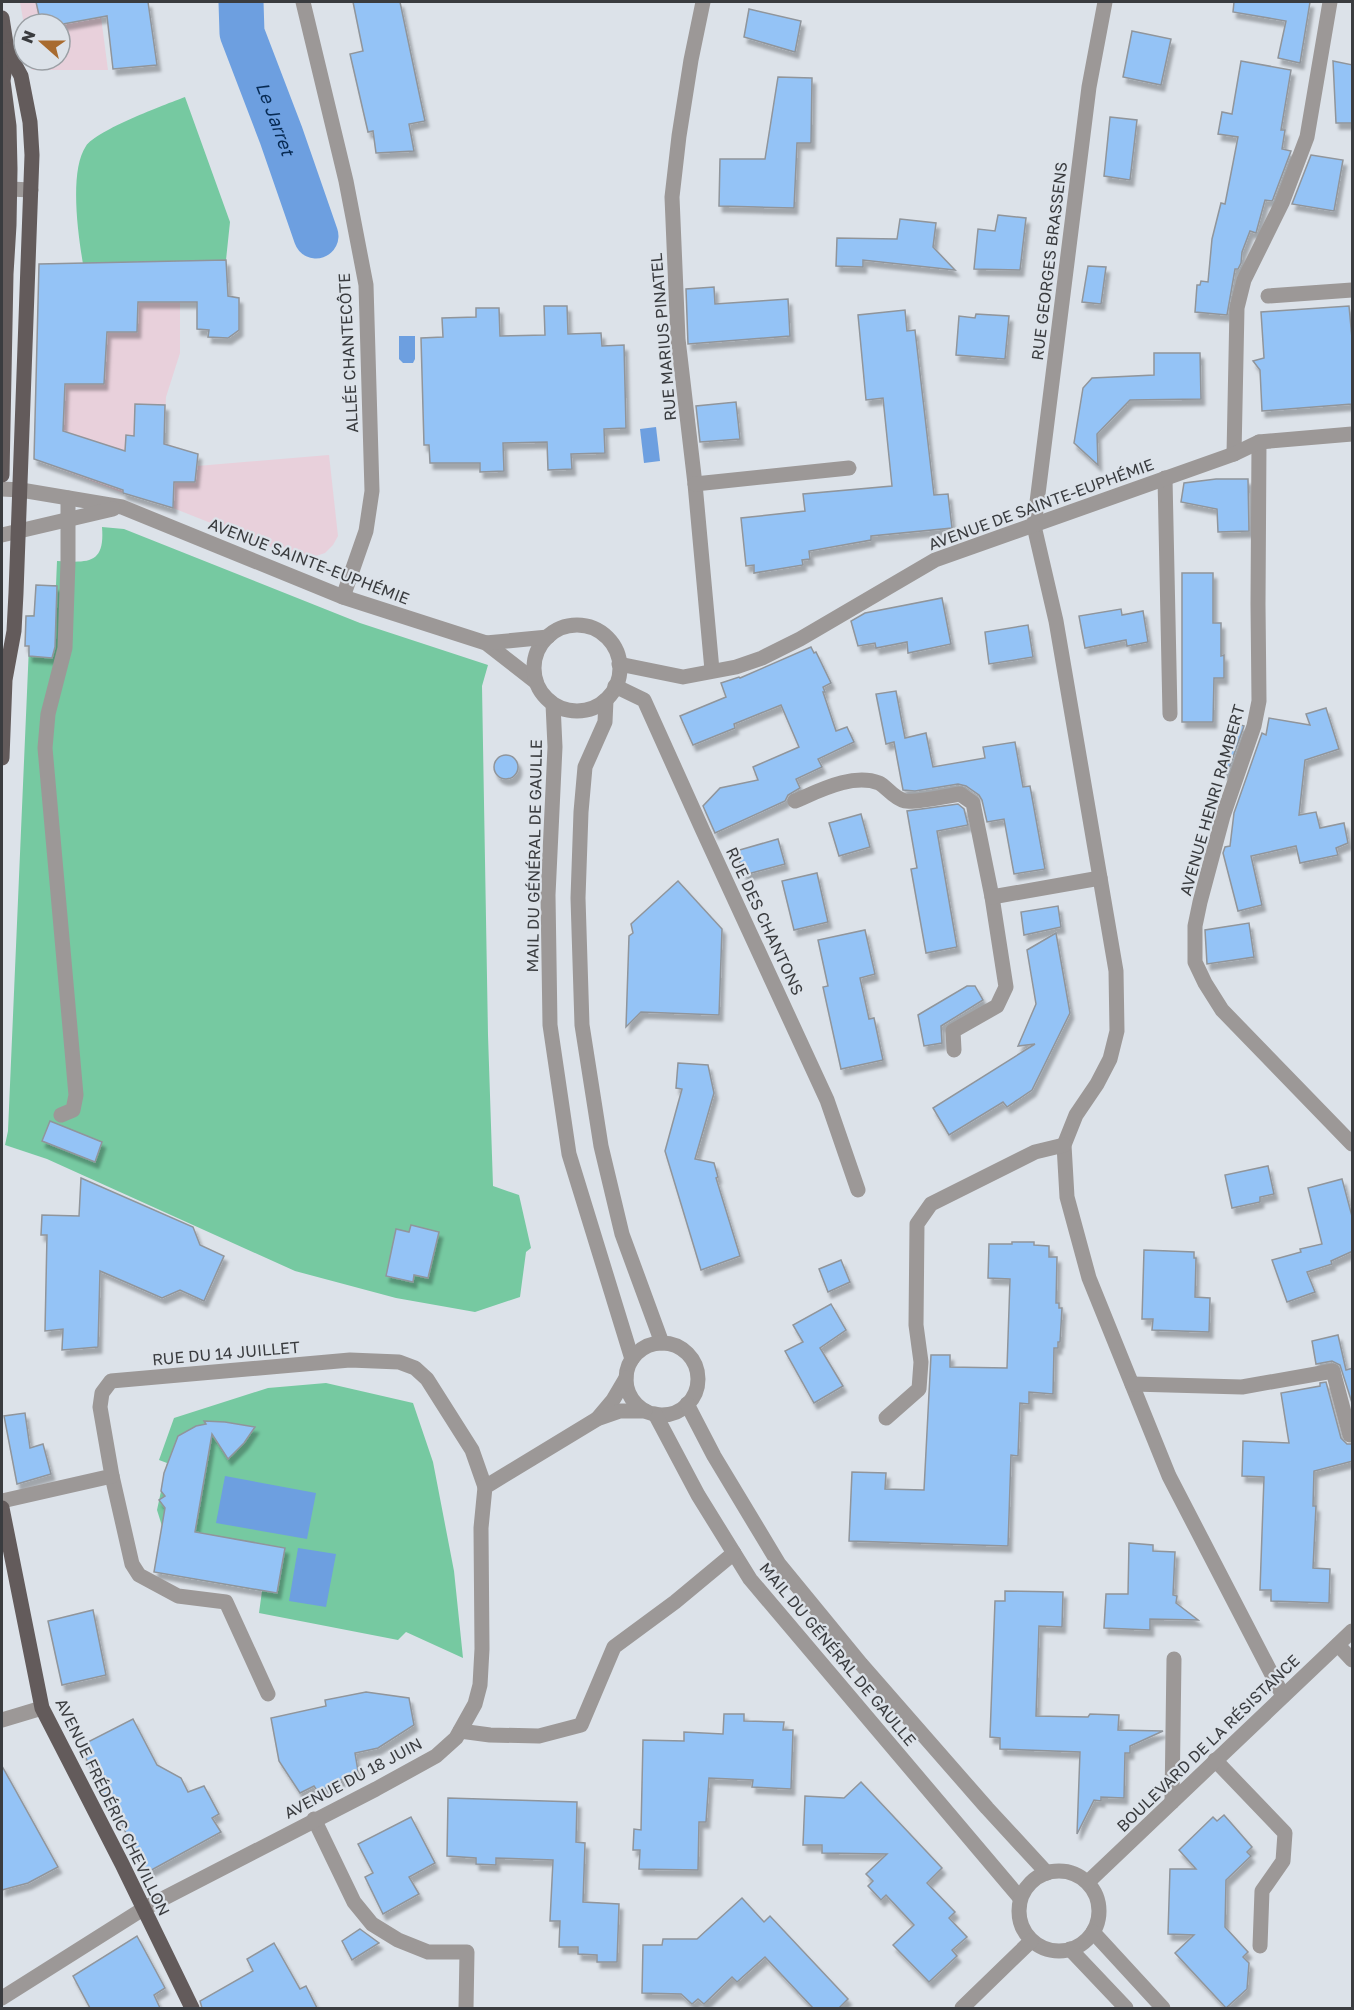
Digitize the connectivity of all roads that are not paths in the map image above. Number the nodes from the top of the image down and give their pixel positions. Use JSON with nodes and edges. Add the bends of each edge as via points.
{"nodes":[{"id":1,"x":303,"y":2,"type":"edge"},
{"id":2,"x":704,"y":2,"type":"edge"},
{"id":3,"x":1105,"y":2,"type":"edge"},
{"id":4,"x":1330,"y":2,"type":"edge"},
{"id":5,"x":2,"y":18,"type":"edge"},
{"id":6,"x":7,"y":50,"type":"junction"},
{"id":7,"x":31,"y":190,"type":"junction"},
{"id":8,"x":6,"y":194,"type":"edge"},
{"id":9,"x":5,"y":225,"type":"edge"},
{"id":10,"x":30,"y":227,"type":"junction"},
{"id":11,"x":4,"y":270,"type":"edge"},
{"id":12,"x":1353,"y":290,"type":"edge"},
{"id":13,"x":1268,"y":296,"type":"dead end"},
{"id":14,"x":3,"y":385,"type":"edge"},
{"id":15,"x":25,"y":388,"type":"junction"},
{"id":16,"x":1353,"y":434,"type":"edge"},
{"id":17,"x":1259,"y":442,"type":"junction"},
{"id":18,"x":1234,"y":454,"type":"junction"},
{"id":19,"x":849,"y":468,"type":"dead end"},
{"id":20,"x":2,"y":476,"type":"edge"},
{"id":21,"x":1165,"y":478,"type":"junction"},
{"id":22,"x":695,"y":484,"type":"junction"},
{"id":23,"x":2,"y":489,"type":"edge"},
{"id":24,"x":21,"y":490,"type":"junction"},
{"id":25,"x":68,"y":498,"type":"junction"},
{"id":26,"x":122,"y":507,"type":"junction"},
{"id":27,"x":68,"y":520,"type":"junction"},
{"id":28,"x":1034,"y":526,"type":"junction"},
{"id":29,"x":19,"y":532,"type":"junction"},
{"id":30,"x":2,"y":535,"type":"edge"},
{"id":31,"x":343,"y":597,"type":"junction"},
{"id":32,"x":548,"y":637,"type":"junction"},
{"id":33,"x":486,"y":643,"type":"junction"},
{"id":34,"x":2,"y":661,"type":"edge"},
{"id":35,"x":619,"y":664,"type":"junction"},
{"id":36,"x":712,"y":670,"type":"junction"},
{"id":37,"x":5,"y":680,"type":"junction"},
{"id":38,"x":536,"y":682,"type":"junction"},
{"id":39,"x":615,"y":686,"type":"junction"},
{"id":40,"x":606,"y":700,"type":"junction"},
{"id":41,"x":553,"y":704,"type":"junction"},
{"id":42,"x":1170,"y":714,"type":"dead end"},
{"id":43,"x":2,"y":758,"type":"edge"},
{"id":44,"x":795,"y":801,"type":"dead end"},
{"id":45,"x":1100,"y":879,"type":"junction"},
{"id":46,"x":992,"y":897,"type":"junction"},
{"id":47,"x":954,"y":1050,"type":"dead end"},
{"id":48,"x":61,"y":1115,"type":"dead end"},
{"id":49,"x":1353,"y":1144,"type":"edge"},
{"id":50,"x":1064,"y":1145,"type":"junction"},
{"id":51,"x":858,"y":1190,"type":"dead end"},
{"id":52,"x":662,"y":1342,"type":"junction"},
{"id":53,"x":632,"y":1359,"type":"junction"},
{"id":54,"x":626,"y":1378,"type":"junction"},
{"id":55,"x":1132,"y":1384,"type":"junction"},
{"id":56,"x":687,"y":1404,"type":"junction"},
{"id":57,"x":650,"y":1412,"type":"junction"},
{"id":58,"x":886,"y":1418,"type":"dead end"},
{"id":59,"x":597,"y":1419,"type":"junction"},
{"id":60,"x":1350,"y":1435,"type":"dead end"},
{"id":61,"x":112,"y":1476,"type":"junction"},
{"id":62,"x":484,"y":1487,"type":"junction"},
{"id":63,"x":2,"y":1501,"type":"edge"},
{"id":64,"x":2,"y":1508,"type":"edge"},
{"id":65,"x":734,"y":1553,"type":"junction"},
{"id":66,"x":1353,"y":1631,"type":"edge"},
{"id":67,"x":1338,"y":1645,"type":"junction"},
{"id":68,"x":1174,"y":1659,"type":"dead end"},
{"id":69,"x":1353,"y":1660,"type":"edge"},
{"id":70,"x":268,"y":1694,"type":"dead end"},
{"id":71,"x":1283,"y":1696,"type":"junction"},
{"id":72,"x":42,"y":1708,"type":"junction"},
{"id":73,"x":2,"y":1720,"type":"edge"},
{"id":74,"x":460,"y":1731,"type":"junction"},
{"id":75,"x":1215,"y":1760,"type":"junction"},
{"id":76,"x":1172,"y":1802,"type":"junction"},
{"id":77,"x":314,"y":1819,"type":"junction"},
{"id":78,"x":1047,"y":1873,"type":"junction"},
{"id":79,"x":1088,"y":1882,"type":"junction"},
{"id":80,"x":1020,"y":1898,"type":"junction"},
{"id":81,"x":143,"y":1909,"type":"junction"},
{"id":82,"x":1093,"y":1932,"type":"junction"},
{"id":83,"x":1031,"y":1941,"type":"junction"},
{"id":84,"x":1260,"y":1946,"type":"dead end"},
{"id":85,"x":1070,"y":1950,"type":"junction"},
{"id":86,"x":2,"y":1998,"type":"edge"},
{"id":87,"x":192,"y":2008,"type":"edge"},
{"id":88,"x":466,"y":2008,"type":"edge"},
{"id":89,"x":962,"y":2008,"type":"edge"},
{"id":90,"x":1126,"y":2008,"type":"edge"},
{"id":91,"x":1163,"y":2008,"type":"edge"}],
"edges":[{"from":1,"to":31,"type":"street","name":"ALLÉE CHANTECÔTE","via":[[366,285],[372,491],[366,531]]},
{"from":2,"to":22,"type":"street","name":"RUE MARIUS PINATEL","via":[[691,60],[672,197],[678,339]]},
{"from":3,"to":28,"type":"street","name":"RUE GEORGES BRASSENS","via":[[1089,87]]},
{"from":4,"to":18,"type":"street","via":[[1307,137],[1282,203],[1244,280],[1237,308]]},
{"from":5,"to":6,"type":"main road"},
{"from":6,"to":7,"type":"main road","via":[[21,76],[30,122]]},
{"from":6,"to":8,"type":"main road","via":[[3,81],[9,126]]},
{"from":7,"to":8,"type":"street"},
{"from":7,"to":10,"type":"main road"},
{"from":8,"to":9,"type":"main road"},
{"from":9,"to":10,"type":"street"},
{"from":9,"to":11,"type":"main road"},
{"from":10,"to":15,"type":"main road"},
{"from":11,"to":14,"type":"main road"},
{"from":12,"to":13,"type":"street"},
{"from":14,"to":15,"type":"street"},
{"from":14,"to":20,"type":"main road"},
{"from":15,"to":24,"type":"main road"},
{"from":16,"to":17,"type":"street","name":"AVENUE DE SAINTE-EUPHÉMIE"},
{"from":17,"to":18,"type":"street","name":"AVENUE DE SAINTE-EUPHÉMIE"},
{"from":17,"to":49,"type":"street","name":"AVENUE HENRI RAMBERT","via":[[1259,701],[1200,902],[1195,962],[1222,1010]]},
{"from":18,"to":21,"type":"street","name":"AVENUE DE SAINTE-EUPHÉMIE"},
{"from":19,"to":22,"type":"street"},
{"from":21,"to":28,"type":"street","name":"AVENUE DE SAINTE-EUPHÉMIE"},
{"from":21,"to":42,"type":"street"},
{"from":22,"to":36,"type":"street","name":"RUE MARIUS PINATEL"},
{"from":23,"to":24,"type":"street","name":"AVENUE SAINTE-EUPHÉMIE"},
{"from":24,"to":25,"type":"street","name":"AVENUE SAINTE-EUPHÉMIE"},
{"from":24,"to":29,"type":"main road"},
{"from":25,"to":26,"type":"street","name":"AVENUE SAINTE-EUPHÉMIE"},
{"from":25,"to":27,"type":"street"},
{"from":26,"to":27,"type":"street"},
{"from":26,"to":31,"type":"street","name":"AVENUE SAINTE-EUPHÉMIE"},
{"from":27,"to":29,"type":"street"},
{"from":27,"to":48,"type":"street","via":[[65,648],[48,714],[45,748],[76,1095],[73,1110]]},
{"from":28,"to":36,"type":"street","name":"AVENUE DE SAINTE-EUPHÉMIE","via":[[935,560],[762,658]]},
{"from":28,"to":45,"type":"street","via":[[1056,621]]},
{"from":29,"to":30,"type":"street"},
{"from":29,"to":37,"type":"main road","via":[[14,632]]},
{"from":31,"to":33,"type":"street","name":"AVENUE SAINTE-EUPHÉMIE"},
{"from":32,"to":33,"type":"street","name":"AVENUE SAINTE-EUPHÉMIE"},
{"from":32,"to":35,"type":"street","via":[[559,629],[585,626],[608,640]]},
{"from":32,"to":38,"type":"street","via":[[535,657]]},
{"from":33,"to":38,"type":"street","name":"AVENUE SAINTE-EUPHÉMIE"},
{"from":34,"to":37,"type":"main road"},
{"from":35,"to":36,"type":"street","name":"AVENUE DE SAINTE-EUPHÉMIE","via":[[683,677]]},
{"from":35,"to":39,"type":"street"},
{"from":37,"to":43,"type":"main road"},
{"from":38,"to":41,"type":"street"},
{"from":39,"to":40,"type":"street"},
{"from":39,"to":51,"type":"street","name":"RUE DES CHANTONS","via":[[644,700],[827,1100]]},
{"from":40,"to":41,"type":"street","via":[[580,711]]},
{"from":40,"to":52,"type":"street","via":[[605,722],[585,767],[581,812],[578,898],[582,1025],[601,1146],[622,1234]]},
{"from":41,"to":53,"type":"street","name":"MAIL DU GÉNÉRAL DE GAULLE","via":[[555,747],[548,895],[550,1025],[569,1154]]},
{"from":44,"to":46,"type":"street","via":[[832,786],[862,780],[880,784],[906,801],[960,794],[973,803]]},
{"from":45,"to":46,"type":"street"},
{"from":45,"to":50,"type":"street","via":[[1116,971],[1117,1031],[1110,1059],[1076,1115]]},
{"from":46,"to":47,"type":"street","via":[[1006,987],[997,1006],[953,1031]]},
{"from":50,"to":55,"type":"street","via":[[1066,1197],[1089,1278]]},
{"from":50,"to":58,"type":"street","via":[[1035,1152],[931,1204],[917,1224],[919,1389]]},
{"from":52,"to":53,"type":"street","via":[[639,1350]]},
{"from":52,"to":56,"type":"street","via":[[684,1350],[697,1370],[698,1382]]},
{"from":53,"to":54,"type":"street"},
{"from":54,"to":57,"type":"street","via":[[631,1397]]},
{"from":54,"to":59,"type":"street"},
{"from":55,"to":60,"type":"street","via":[[1242,1388],[1333,1371]]},
{"from":55,"to":71,"type":"street","via":[[1169,1476]]},
{"from":56,"to":57,"type":"street","via":[[666,1414]]},
{"from":56,"to":78,"type":"street","name":"MAIL DU GÉNÉRAL DE GAULLE","via":[[779,1564],[867,1671]]},
{"from":57,"to":59,"type":"street","via":[[620,1411]]},
{"from":57,"to":65,"type":"street","name":"MAIL DU GÉNÉRAL DE GAULLE"},
{"from":59,"to":62,"type":"street"},
{"from":61,"to":62,"type":"street","name":"RUE DU 14 JUILLET","via":[[100,1407],[102,1393],[111,1381],[382,1360],[415,1368],[427,1379],[472,1450]]},
{"from":61,"to":63,"type":"street"},
{"from":61,"to":70,"type":"street","via":[[132,1564],[140,1575],[178,1596],[226,1602]]},
{"from":62,"to":74,"type":"street","name":"AVENUE DU 18 JUIN","via":[[480,1685]]},
{"from":64,"to":72,"type":"main road","name":"AVENUE FRÉDÉRIC CHEVILLON"},
{"from":65,"to":74,"type":"street","via":[[614,1647],[581,1725],[539,1736]]},
{"from":65,"to":80,"type":"street","name":"MAIL DU GÉNÉRAL DE GAULLE","via":[[750,1579]]},
{"from":66,"to":67,"type":"street","name":"BOULEVARD DE LA RÉSISTANCE"},
{"from":67,"to":69,"type":"street"},
{"from":67,"to":71,"type":"street","name":"BOULEVARD DE LA RÉSISTANCE"},
{"from":68,"to":76,"type":"street"},
{"from":71,"to":75,"type":"street","name":"BOULEVARD DE LA RÉSISTANCE"},
{"from":72,"to":73,"type":"street"},
{"from":72,"to":81,"type":"main road","name":"AVENUE FRÉDÉRIC CHEVILLON"},
{"from":74,"to":77,"type":"street","name":"AVENUE DU 18 JUIN","via":[[436,1756]]},
{"from":75,"to":76,"type":"street","name":"BOULEVARD DE LA RÉSISTANCE"},
{"from":75,"to":84,"type":"street","via":[[1285,1833],[1283,1861],[1262,1891]]},
{"from":76,"to":79,"type":"street","name":"BOULEVARD DE LA RÉSISTANCE"},
{"from":77,"to":81,"type":"street","name":"AVENUE DU 18 JUIN"},
{"from":77,"to":88,"type":"street","via":[[354,1902],[372,1924],[428,1952],[467,1952]]},
{"from":78,"to":79,"type":"street","via":[[1073,1872]]},
{"from":78,"to":80,"type":"street","via":[[1028,1884]]},
{"from":79,"to":82,"type":"street","via":[[1100,1911]]},
{"from":80,"to":83,"type":"street","via":[[1020,1921]]},
{"from":81,"to":86,"type":"street","name":"AVENUE DU 18 JUIN"},
{"from":81,"to":87,"type":"main road","name":"AVENUE FRÉDÉRIC CHEVILLON"},
{"from":82,"to":85,"type":"street"},
{"from":82,"to":91,"type":"street"},
{"from":83,"to":85,"type":"street","via":[[1044,1948]]},
{"from":83,"to":89,"type":"street"},
{"from":85,"to":90,"type":"street"}]}
